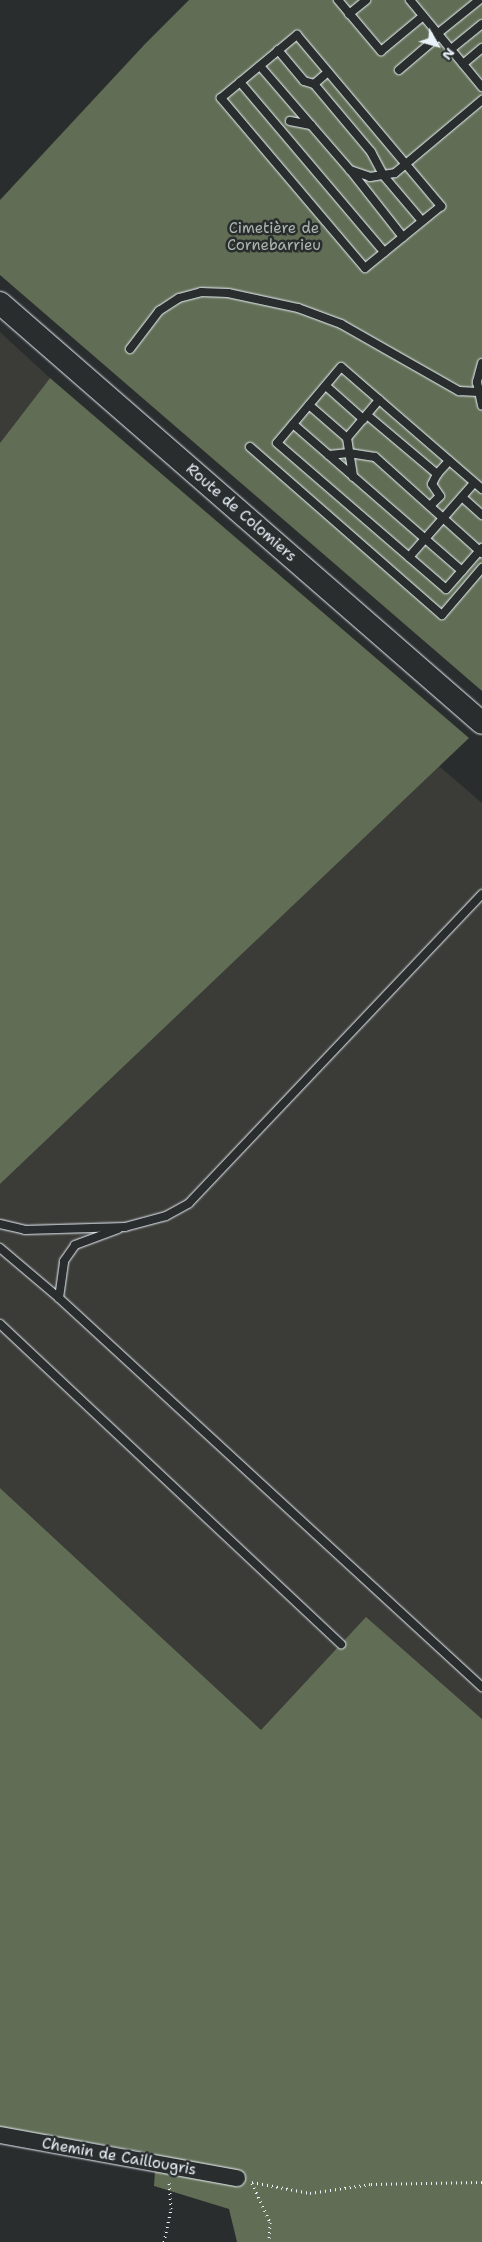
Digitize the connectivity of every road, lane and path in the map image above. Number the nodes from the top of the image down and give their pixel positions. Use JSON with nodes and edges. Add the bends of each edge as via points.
{"nodes":[{"id":1,"x":338,"y":0,"type":"edge"},
{"id":2,"x":366,"y":0,"type":"edge"},
{"id":3,"x":479,"y":0,"type":"edge"},
{"id":4,"x":411,"y":1,"type":"edge"},
{"id":5,"x":349,"y":14,"type":"junction"},
{"id":6,"x":422,"y":17,"type":"junction"},
{"id":7,"x":482,"y":24,"type":"edge"},
{"id":8,"x":438,"y":35,"type":"junction"},
{"id":9,"x":482,"y":48,"type":"edge"},
{"id":10,"x":278,"y":50,"type":"junction"},
{"id":11,"x":450,"y":50,"type":"junction"},
{"id":12,"x":463,"y":64,"type":"junction"},
{"id":13,"x":260,"y":66,"type":"junction"},
{"id":14,"x":399,"y":70,"type":"dead end"},
{"id":15,"x":328,"y":72,"type":"junction"},
{"id":16,"x":240,"y":82,"type":"junction"},
{"id":17,"x":314,"y":84,"type":"junction"},
{"id":18,"x":482,"y":86,"type":"edge"},
{"id":19,"x":482,"y":100,"type":"edge"},
{"id":20,"x":290,"y":120,"type":"dead end"},
{"id":21,"x":311,"y":125,"type":"junction"},
{"id":22,"x":406,"y":164,"type":"junction"},
{"id":23,"x":350,"y":170,"type":"junction"},
{"id":24,"x":383,"y":175,"type":"junction"},
{"id":25,"x":422,"y":221,"type":"junction"},
{"id":26,"x":403,"y":237,"type":"junction"},
{"id":27,"x":384,"y":252,"type":"junction"},
{"id":28,"x":0,"y":303,"type":"edge"},
{"id":29,"x":130,"y":349,"type":"dead end"},
{"id":30,"x":482,"y":363,"type":"edge"},
{"id":31,"x":326,"y":386,"type":"junction"},
{"id":32,"x":478,"y":392,"type":"junction"},
{"id":33,"x":379,"y":400,"type":"junction"},
{"id":34,"x":309,"y":405,"type":"junction"},
{"id":35,"x":482,"y":406,"type":"edge"},
{"id":36,"x":365,"y":417,"type":"junction"},
{"id":37,"x":293,"y":424,"type":"junction"},
{"id":38,"x":347,"y":438,"type":"junction"},
{"id":39,"x":250,"y":447,"type":"dead end"},
{"id":40,"x":349,"y":453,"type":"junction"},
{"id":41,"x":329,"y":455,"type":"junction"},
{"id":42,"x":449,"y":461,"type":"junction"},
{"id":43,"x":437,"y":474,"type":"junction"},
{"id":44,"x":353,"y":477,"type":"junction"},
{"id":45,"x":474,"y":483,"type":"junction"},
{"id":46,"x":482,"y":490,"type":"edge"},
{"id":47,"x":462,"y":497,"type":"junction"},
{"id":48,"x":430,"y":506,"type":"junction"},
{"id":49,"x":482,"y":515,"type":"edge"},
{"id":50,"x":443,"y":518,"type":"junction"},
{"id":51,"x":425,"y":539,"type":"junction"},
{"id":52,"x":481,"y":550,"type":"edge"},
{"id":53,"x":410,"y":557,"type":"junction"},
{"id":54,"x":482,"y":568,"type":"edge"},
{"id":55,"x":462,"y":571,"type":"junction"},
{"id":56,"x":482,"y":723,"type":"edge"},
{"id":57,"x":482,"y":894,"type":"edge"},
{"id":58,"x":0,"y":1224,"type":"edge"},
{"id":59,"x":125,"y":1227,"type":"junction"},
{"id":60,"x":0,"y":1248,"type":"edge"},
{"id":61,"x":59,"y":1298,"type":"junction"},
{"id":62,"x":0,"y":1324,"type":"edge"},
{"id":63,"x":341,"y":1644,"type":"dead end"},
{"id":64,"x":482,"y":1687,"type":"edge"},
{"id":65,"x":0,"y":2135,"type":"edge"},
{"id":66,"x":167,"y":2166,"type":"junction"},
{"id":67,"x":245,"y":2180,"type":"junction"},
{"id":68,"x":482,"y":2182,"type":"edge"},
{"id":69,"x":164,"y":2242,"type":"edge"},
{"id":70,"x":269,"y":2242,"type":"edge"}],
"edges":[{"from":1,"to":5,"type":"lane"},
{"from":2,"to":5,"type":"lane"},
{"from":3,"to":8,"type":"lane"},
{"from":4,"to":6,"type":"lane"},
{"from":5,"to":6,"type":"lane","via":[[381,51]]},
{"from":6,"to":8,"type":"lane"},
{"from":7,"to":11,"type":"lane"},
{"from":8,"to":11,"type":"lane"},
{"from":8,"to":14,"type":"lane"},
{"from":9,"to":12,"type":"lane"},
{"from":10,"to":13,"type":"lane"},
{"from":10,"to":15,"type":"lane","via":[[297,34]]},
{"from":10,"to":17,"type":"lane","via":[[304,80]]},
{"from":11,"to":12,"type":"lane"},
{"from":12,"to":18,"type":"lane"},
{"from":13,"to":16,"type":"lane"},
{"from":13,"to":21,"type":"lane"},
{"from":15,"to":17,"type":"lane"},
{"from":15,"to":22,"type":"lane"},
{"from":16,"to":27,"type":"lane"},
{"from":16,"to":27,"type":"lane","via":[[221,98],[365,268]]},
{"from":17,"to":24,"type":"lane","via":[[371,152]]},
{"from":19,"to":22,"type":"lane"},
{"from":20,"to":21,"type":"lane"},
{"from":21,"to":23,"type":"lane"},
{"from":22,"to":24,"type":"lane","via":[[395,173]]},
{"from":22,"to":25,"type":"lane","via":[[441,206]]},
{"from":23,"to":24,"type":"lane","via":[[370,177]]},
{"from":23,"to":26,"type":"lane"},
{"from":24,"to":25,"type":"lane"},
{"from":25,"to":26,"type":"lane"},
{"from":26,"to":27,"type":"lane"},
{"from":28,"to":56,"type":"main road","name":"Route de Colomiers"},
{"from":29,"to":32,"type":"lane","via":[[158,311],[179,298],[201,292],[228,293],[298,308],[341,324],[459,391]]},
{"from":30,"to":32,"type":"lane"},
{"from":31,"to":33,"type":"lane","via":[[341,367]]},
{"from":31,"to":34,"type":"lane"},
{"from":31,"to":36,"type":"lane"},
{"from":32,"to":35,"type":"lane"},
{"from":33,"to":36,"type":"lane"},
{"from":33,"to":42,"type":"lane"},
{"from":34,"to":37,"type":"lane"},
{"from":34,"to":38,"type":"lane"},
{"from":36,"to":38,"type":"lane"},
{"from":36,"to":43,"type":"lane"},
{"from":37,"to":41,"type":"lane"},
{"from":37,"to":53,"type":"lane","via":[[277,443]]},
{"from":38,"to":40,"type":"lane"},
{"from":39,"to":54,"type":"lane","via":[[442,615]]},
{"from":40,"to":41,"type":"lane"},
{"from":40,"to":44,"type":"lane"},
{"from":40,"to":48,"type":"lane","via":[[375,457]]},
{"from":41,"to":44,"type":"lane"},
{"from":42,"to":43,"type":"lane"},
{"from":42,"to":45,"type":"lane"},
{"from":43,"to":48,"type":"lane","via":[[432,484],[440,496]]},
{"from":44,"to":51,"type":"lane"},
{"from":45,"to":46,"type":"lane"},
{"from":45,"to":47,"type":"lane"},
{"from":47,"to":49,"type":"lane"},
{"from":47,"to":50,"type":"lane"},
{"from":48,"to":50,"type":"lane"},
{"from":50,"to":51,"type":"lane"},
{"from":50,"to":52,"type":"lane"},
{"from":51,"to":53,"type":"lane"},
{"from":51,"to":55,"type":"lane"},
{"from":52,"to":55,"type":"lane"},
{"from":53,"to":55,"type":"lane","via":[[446,589]]},
{"from":57,"to":59,"type":"lane","via":[[189,1203],[166,1216]]},
{"from":58,"to":59,"type":"lane","via":[[25,1230]]},
{"from":59,"to":61,"type":"lane","via":[[75,1245],[64,1261]]},
{"from":60,"to":61,"type":"lane"},
{"from":61,"to":64,"type":"lane"},
{"from":62,"to":63,"type":"lane"},
{"from":65,"to":66,"type":"street","name":"Chemin de Caillougris"},
{"from":66,"to":67,"type":"street","name":"Chemin de Caillougris"},
{"from":66,"to":69,"type":"path","via":[[172,2208]]},
{"from":67,"to":68,"type":"path","via":[[310,2193],[371,2184]]},
{"from":67,"to":70,"type":"path","via":[[270,2222]]}]}
